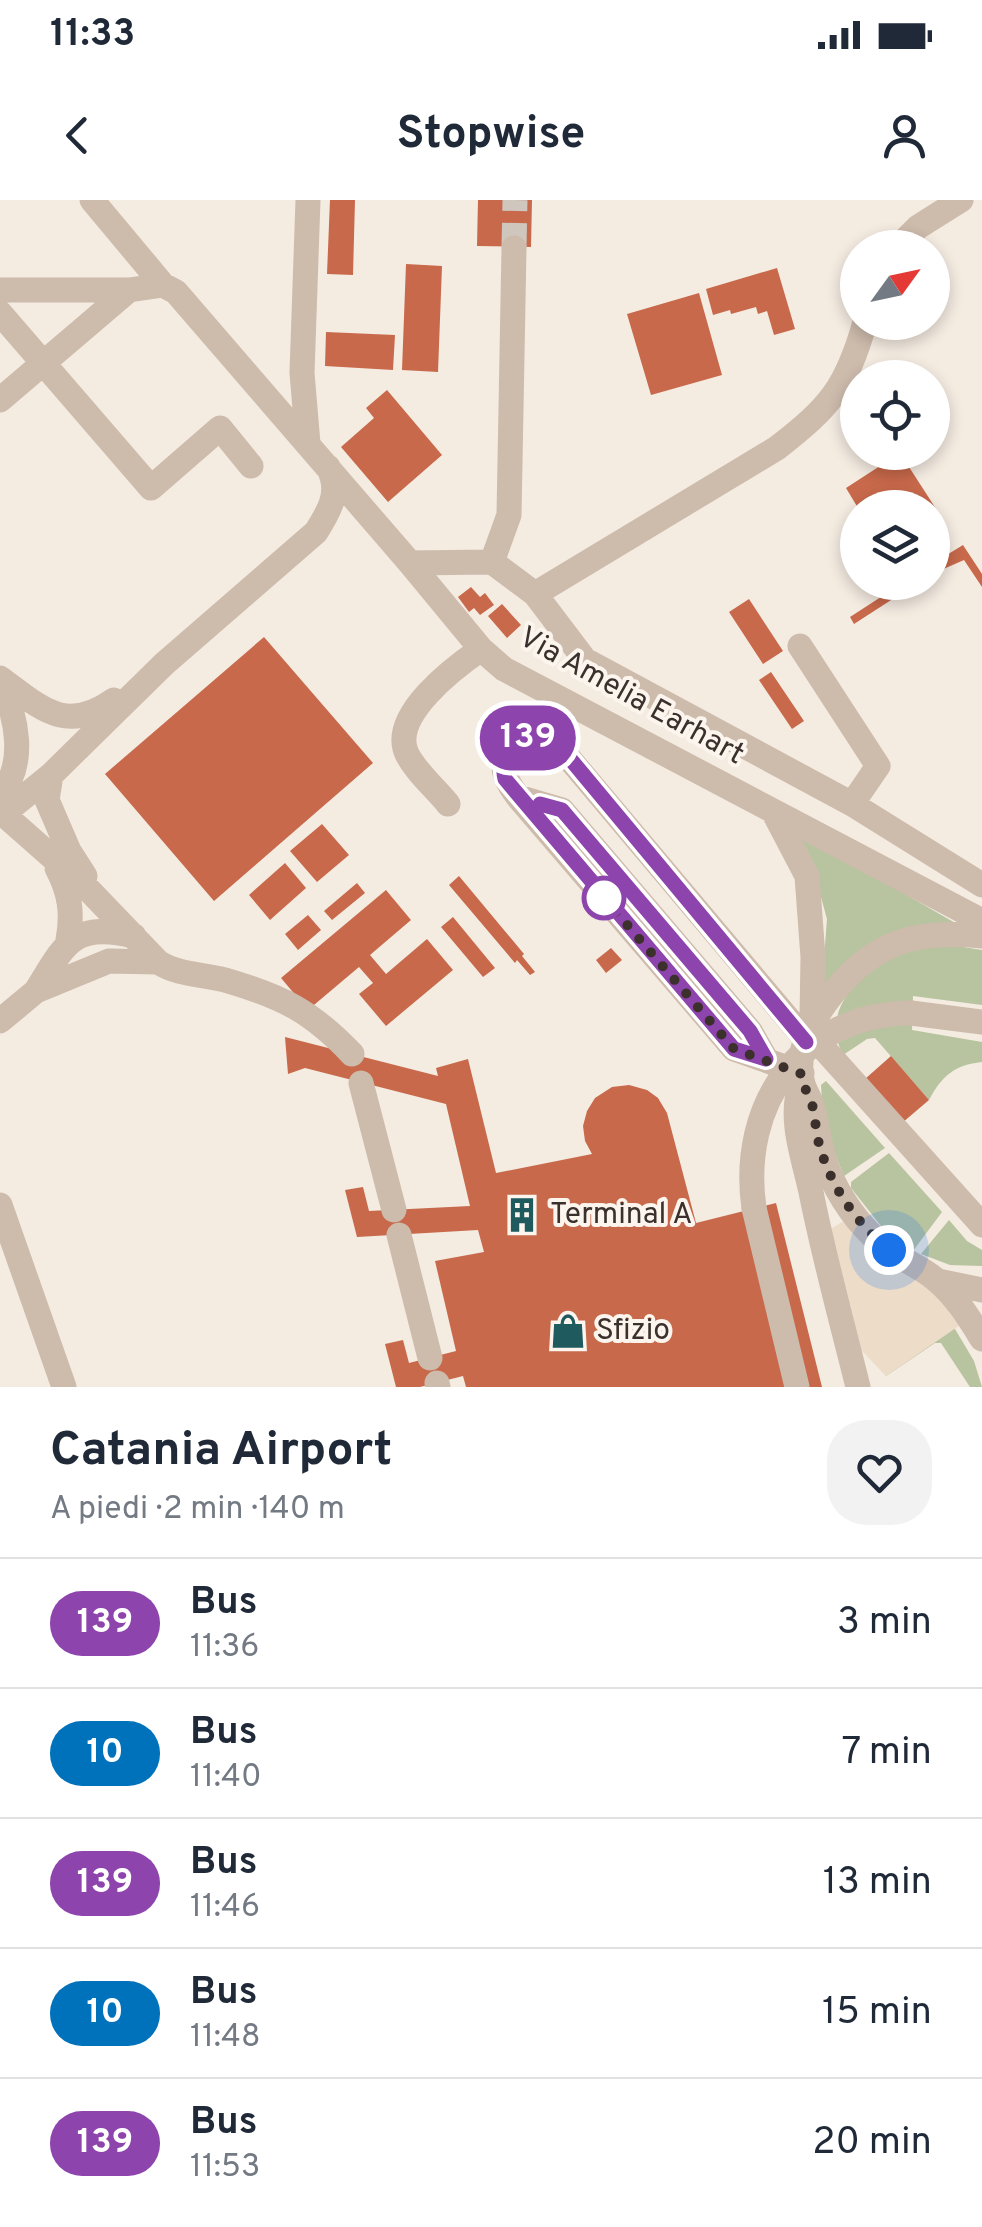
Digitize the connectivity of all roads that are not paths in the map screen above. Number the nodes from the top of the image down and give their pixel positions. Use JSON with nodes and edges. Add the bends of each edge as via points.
{"nodes":[{"id":1,"x":92,"y":200,"type":"edge"},
{"id":2,"x":308,"y":200,"type":"edge"},
{"id":3,"x":960,"y":200,"type":"edge"},
{"id":4,"x":915,"y":230,"type":"edge"},
{"id":5,"x":514,"y":248,"type":"tunnel mouth"},
{"id":6,"x":162,"y":285,"type":"junction"},
{"id":7,"x":0,"y":290,"type":"edge"},
{"id":8,"x":129,"y":290,"type":"junction"},
{"id":9,"x":0,"y":313,"type":"edge"},
{"id":10,"x":860,"y":340,"type":"edge"},
{"id":11,"x":43,"y":364,"type":"junction"},
{"id":12,"x":302,"y":374,"type":"junction"},
{"id":13,"x":253,"y":382,"type":"junction"},
{"id":14,"x":0,"y":400,"type":"edge"},
{"id":15,"x":308,"y":444,"type":"junction"},
{"id":16,"x":251,"y":466,"type":"dead end"},
{"id":17,"x":328,"y":467,"type":"junction"},
{"id":18,"x":316,"y":532,"type":"junction"},
{"id":19,"x":389,"y":538,"type":"junction"},
{"id":20,"x":410,"y":562,"type":"junction"},
{"id":21,"x":492,"y":562,"type":"junction"},
{"id":22,"x":535,"y":594,"type":"junction"},
{"id":23,"x":800,"y":646,"type":"dead end"},
{"id":24,"x":482,"y":649,"type":"junction"},
{"id":25,"x":164,"y":664,"type":"junction"},
{"id":26,"x":0,"y":680,"type":"edge"},
{"id":27,"x":51,"y":775,"type":"junction"},
{"id":28,"x":448,"y":804,"type":"dead end"},
{"id":29,"x":852,"y":804,"type":"junction"},
{"id":30,"x":1,"y":807,"type":"edge"},
{"id":31,"x":773,"y":811,"type":"junction"},
{"id":32,"x":42,"y":848,"type":"junction"},
{"id":33,"x":982,"y":885,"type":"edge"},
{"id":34,"x":103,"y":904,"type":"junction"},
{"id":35,"x":982,"y":921,"type":"edge"},
{"id":36,"x":102,"y":932,"type":"junction"},
{"id":37,"x":134,"y":936,"type":"junction"},
{"id":38,"x":982,"y":936,"type":"edge"},
{"id":39,"x":68,"y":940,"type":"junction"},
{"id":40,"x":158,"y":962,"type":"junction"},
{"id":41,"x":84,"y":970,"type":"junction"},
{"id":42,"x":36,"y":990,"type":"junction"},
{"id":43,"x":0,"y":1021,"type":"edge"},
{"id":44,"x":982,"y":1022,"type":"edge"},
{"id":45,"x":809,"y":1030,"type":"junction"},
{"id":46,"x":352,"y":1054,"type":"dead end"},
{"id":47,"x":802,"y":1078,"type":"junction"},
{"id":48,"x":361,"y":1083,"type":"dead end"},
{"id":49,"x":0,"y":1205,"type":"edge"},
{"id":50,"x":982,"y":1225,"type":"edge"},
{"id":51,"x":938,"y":1281,"type":"junction"},
{"id":52,"x":982,"y":1290,"type":"edge"},
{"id":53,"x":982,"y":1339,"type":"edge"},
{"id":54,"x":435,"y":1376,"type":"edge"},
{"id":55,"x":64,"y":1387,"type":"edge"},
{"id":56,"x":798,"y":1387,"type":"edge"},
{"id":57,"x":858,"y":1387,"type":"edge"}],
"edges":[{"from":1,"to":6,"type":"street"},
{"from":2,"to":12,"type":"street"},
{"from":3,"to":4,"type":"street"},
{"from":5,"to":21,"type":"street","via":[[509,514]]},
{"from":6,"to":8,"type":"street"},
{"from":6,"to":13,"type":"street","via":[[176,292]]},
{"from":7,"to":8,"type":"street"},
{"from":8,"to":11,"type":"street"},
{"from":9,"to":11,"type":"street"},
{"from":10,"to":22,"type":"street","via":[[833,400],[778,448]]},
{"from":11,"to":14,"type":"street"},
{"from":11,"to":16,"type":"street","via":[[150,488],[220,428]]},
{"from":12,"to":13,"type":"street","via":[[277,392]]},
{"from":12,"to":15,"type":"street"},
{"from":13,"to":15,"type":"street"},
{"from":15,"to":17,"type":"street"},
{"from":17,"to":18,"type":"street","via":[[334,494]]},
{"from":17,"to":19,"type":"street"},
{"from":18,"to":19,"type":"street","via":[[362,522]]},
{"from":18,"to":25,"type":"street"},
{"from":19,"to":20,"type":"street"},
{"from":20,"to":21,"type":"street"},
{"from":20,"to":24,"type":"street"},
{"from":21,"to":22,"type":"street"},
{"from":22,"to":29,"type":"street","via":[[585,660]]},
{"from":23,"to":29,"type":"street","via":[[878,766]]},
{"from":24,"to":28,"type":"street","name":"Via Amelia Earhart","via":[[441,680],[405,730],[405,751]]},
{"from":24,"to":31,"type":"street","name":"Via Amelia Earhart","via":[[504,669]]},
{"from":25,"to":26,"type":"street","via":[[82,718],[60,718]]},
{"from":25,"to":27,"type":"street"},
{"from":26,"to":30,"type":"street","via":[[16,742]]},
{"from":27,"to":30,"type":"street"},
{"from":27,"to":34,"type":"street","via":[[46,800],[68,851]]},
{"from":29,"to":33,"type":"street"},
{"from":30,"to":32,"type":"street"},
{"from":31,"to":35,"type":"street","name":"Via Amelia Earhart"},
{"from":31,"to":45,"type":"street","via":[[807,876]]},
{"from":32,"to":34,"type":"street"},
{"from":32,"to":39,"type":"street","via":[[68,889]]},
{"from":34,"to":36,"type":"street"},
{"from":34,"to":37,"type":"street"},
{"from":36,"to":37,"type":"street"},
{"from":36,"to":39,"type":"street"},
{"from":36,"to":41,"type":"street"},
{"from":37,"to":40,"type":"street"},
{"from":38,"to":45,"type":"street","via":[[924,934],[892,943],[845,978]]},
{"from":39,"to":42,"type":"street"},
{"from":40,"to":41,"type":"street","via":[[109,961]]},
{"from":40,"to":46,"type":"street","via":[[290,1004],[321,1022]]},
{"from":41,"to":42,"type":"street"},
{"from":42,"to":43,"type":"street"},
{"from":44,"to":56,"type":"street","bridge":true,"via":[[911,1014],[842,1028],[809,1048],[765,1103],[754,1136],[754,1208]]},
{"from":45,"to":47,"type":"street"},
{"from":45,"to":47,"type":"street","via":[[552,737],[536,734],[505,758],[505,779],[518,797],[734,1049]]},
{"from":45,"to":50,"type":"street"},
{"from":47,"to":51,"type":"street","via":[[825,1163],[846,1204],[889,1250]]},
{"from":47,"to":57,"type":"street","via":[[797,1124]]},
{"from":48,"to":54,"type":"street"},
{"from":49,"to":55,"type":"street"},
{"from":51,"to":52,"type":"street"},
{"from":51,"to":53,"type":"street"}]}
